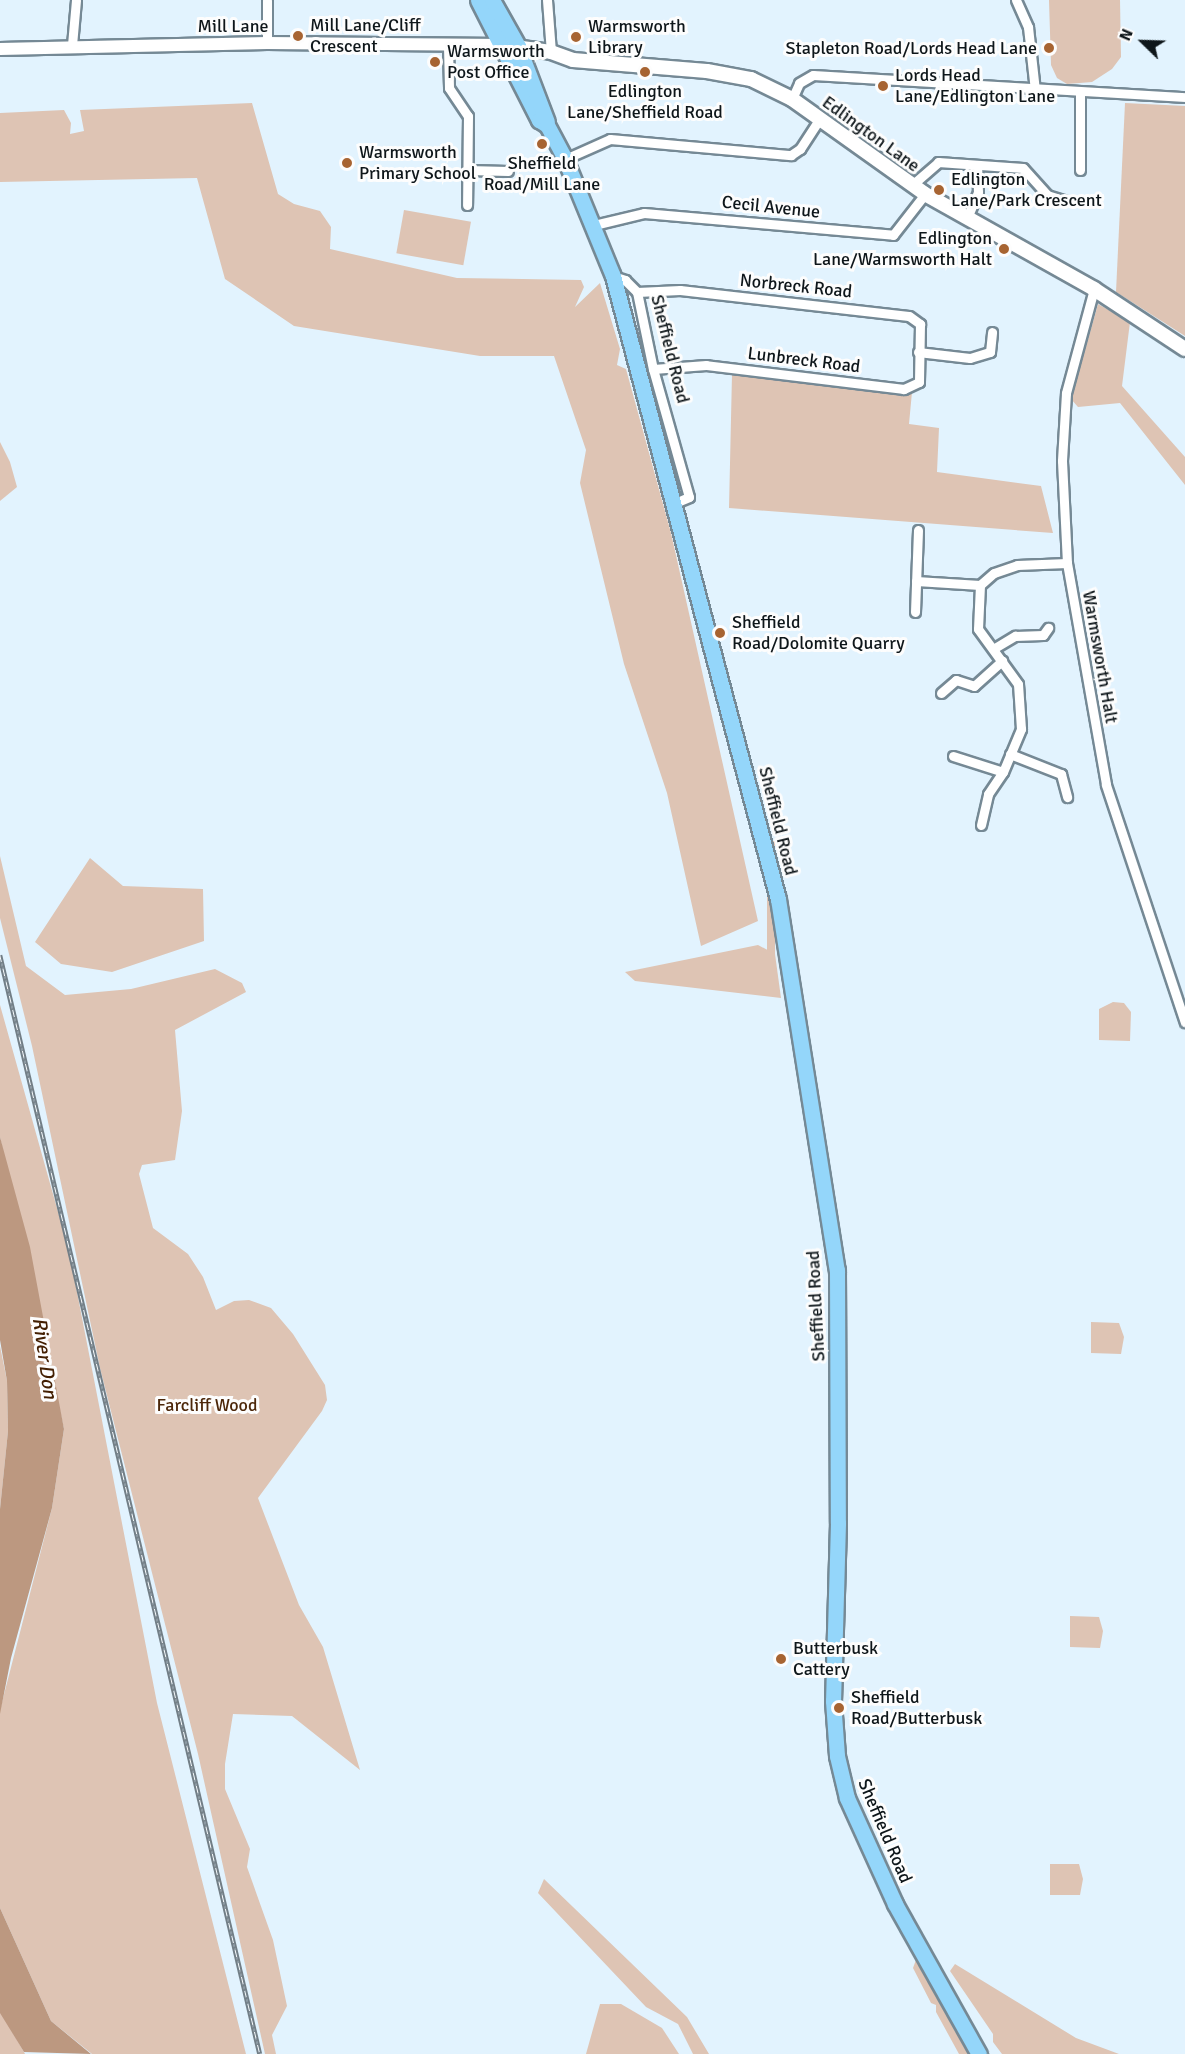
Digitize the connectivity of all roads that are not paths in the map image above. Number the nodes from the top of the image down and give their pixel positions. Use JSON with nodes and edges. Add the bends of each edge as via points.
{"nodes":[{"id":1,"x":76,"y":0,"type":"edge"},
{"id":2,"x":267,"y":0,"type":"edge"},
{"id":3,"x":478,"y":0,"type":"edge"},
{"id":4,"x":492,"y":0,"type":"edge"},
{"id":5,"x":547,"y":0,"type":"edge"},
{"id":6,"x":1016,"y":0,"type":"edge"},
{"id":7,"x":267,"y":43,"type":"junction"},
{"id":8,"x":72,"y":45,"type":"junction"},
{"id":9,"x":448,"y":46,"type":"junction"},
{"id":10,"x":511,"y":46,"type":"junction"},
{"id":11,"x":0,"y":49,"type":"edge"},
{"id":12,"x":551,"y":52,"type":"junction"},
{"id":13,"x":1035,"y":90,"type":"junction"},
{"id":14,"x":1080,"y":92,"type":"junction"},
{"id":15,"x":1185,"y":97,"type":"edge"},
{"id":16,"x":792,"y":99,"type":"junction"},
{"id":17,"x":820,"y":118,"type":"junction"},
{"id":18,"x":565,"y":159,"type":"junction"},
{"id":19,"x":977,"y":165,"type":"junction"},
{"id":20,"x":467,"y":170,"type":"junction"},
{"id":21,"x":1080,"y":170,"type":"dead end"},
{"id":22,"x":508,"y":171,"type":"dead end"},
{"id":23,"x":912,"y":185,"type":"junction"},
{"id":24,"x":925,"y":194,"type":"junction"},
{"id":25,"x":1063,"y":200,"type":"dead end"},
{"id":26,"x":467,"y":205,"type":"dead end"},
{"id":27,"x":967,"y":218,"type":"junction"},
{"id":28,"x":594,"y":225,"type":"junction"},
{"id":29,"x":613,"y":276,"type":"junction"},
{"id":30,"x":1094,"y":289,"type":"junction"},
{"id":31,"x":637,"y":292,"type":"junction"},
{"id":32,"x":992,"y":332,"type":"dead end"},
{"id":33,"x":1185,"y":349,"type":"edge"},
{"id":34,"x":918,"y":352,"type":"junction"},
{"id":35,"x":653,"y":369,"type":"junction"},
{"id":36,"x":675,"y":503,"type":"junction"},
{"id":37,"x":918,"y":530,"type":"dead end"},
{"id":38,"x":1067,"y":563,"type":"junction"},
{"id":39,"x":916,"y":581,"type":"junction"},
{"id":40,"x":980,"y":585,"type":"junction"},
{"id":41,"x":915,"y":612,"type":"dead end"},
{"id":42,"x":1045,"y":646,"type":"dead end"},
{"id":43,"x":993,"y":649,"type":"junction"},
{"id":44,"x":1002,"y":661,"type":"junction"},
{"id":45,"x":941,"y":693,"type":"dead end"},
{"id":46,"x":1010,"y":754,"type":"junction"},
{"id":47,"x":953,"y":756,"type":"dead end"},
{"id":48,"x":1003,"y":772,"type":"junction"},
{"id":49,"x":1067,"y":797,"type":"dead end"},
{"id":50,"x":981,"y":825,"type":"dead end"},
{"id":51,"x":1185,"y":1022,"type":"edge"},
{"id":52,"x":978,"y":2054,"type":"edge"}],
"edges":[{"from":1,"to":8,"type":"street"},
{"from":2,"to":7,"type":"street"},
{"from":3,"to":10,"type":"main road"},
{"from":4,"to":10,"type":"main road"},
{"from":5,"to":12,"type":"street"},
{"from":6,"to":13,"type":"street","via":[[1028,27]]},
{"from":7,"to":8,"type":"street","name":"Mill Lane"},
{"from":7,"to":9,"type":"street","name":"Mill Lane"},
{"from":8,"to":11,"type":"street","name":"Mill Lane"},
{"from":9,"to":10,"type":"street","name":"Mill Lane"},
{"from":9,"to":20,"type":"street","via":[[450,88],[468,117]]},
{"from":10,"to":12,"type":"main road","name":"Edlington Lane"},
{"from":10,"to":18,"type":"main road","name":"Sheffield Road","via":[[538,120],[547,125]]},
{"from":12,"to":16,"type":"main road","name":"Edlington Lane","via":[[573,60],[734,75]]},
{"from":13,"to":14,"type":"street"},
{"from":13,"to":16,"type":"street","via":[[813,75],[799,83]]},
{"from":14,"to":15,"type":"street"},
{"from":14,"to":21,"type":"street"},
{"from":16,"to":17,"type":"main road","name":"Edlington Lane"},
{"from":17,"to":18,"type":"street","via":[[800,149],[790,154],[610,139]]},
{"from":17,"to":23,"type":"main road","name":"Edlington Lane"},
{"from":18,"to":28,"type":"main road","name":"Sheffield Road"},
{"from":19,"to":23,"type":"street","via":[[938,162]]},
{"from":19,"to":25,"type":"street","via":[[1023,168],[1047,195]]},
{"from":19,"to":27,"type":"street","via":[[978,192]]},
{"from":20,"to":22,"type":"street"},
{"from":20,"to":26,"type":"street"},
{"from":23,"to":24,"type":"main road","name":"Edlington Lane"},
{"from":24,"to":27,"type":"main road","name":"Edlington Lane"},
{"from":24,"to":28,"type":"street","name":"Cecil Avenue","via":[[893,235],[644,213]]},
{"from":27,"to":30,"type":"main road","name":"Edlington Lane"},
{"from":28,"to":29,"type":"main road","name":"Sheffield Road"},
{"from":29,"to":31,"type":"street","name":"Sheffield Road","via":[[625,280]]},
{"from":29,"to":36,"type":"main road","name":"Sheffield Road"},
{"from":30,"to":33,"type":"main road","name":"Edlington Lane"},
{"from":30,"to":38,"type":"street","name":"Warmsworth Halt","via":[[1066,393],[1062,512]]},
{"from":31,"to":34,"type":"street","name":"Norbreck Road","via":[[680,290],[909,316],[920,324]]},
{"from":31,"to":35,"type":"street","name":"Sheffield Road"},
{"from":32,"to":34,"type":"street","via":[[990,352],[970,358]]},
{"from":34,"to":35,"type":"street","name":"Lunbreck Road","via":[[919,382],[904,389],[706,365]]},
{"from":35,"to":36,"type":"street","name":"Sheffield Road","via":[[689,496]]},
{"from":36,"to":52,"type":"main road","name":"Sheffield Road","via":[[778,899],[837,1270],[838,1523],[833,1701],[837,1756],[847,1798],[895,1904]]},
{"from":37,"to":39,"type":"street"},
{"from":38,"to":40,"type":"street","via":[[1017,565],[994,573]]},
{"from":38,"to":51,"type":"street","name":"Warmsworth Halt","via":[[1106,785]]},
{"from":39,"to":40,"type":"street"},
{"from":39,"to":41,"type":"street"},
{"from":40,"to":43,"type":"street","via":[[978,629]]},
{"from":42,"to":43,"type":"street","via":[[1046,632],[1015,636]]},
{"from":43,"to":44,"type":"street"},
{"from":44,"to":45,"type":"street","via":[[974,686],[956,680]]},
{"from":44,"to":46,"type":"street","via":[[1018,684],[1021,729]]},
{"from":46,"to":48,"type":"street"},
{"from":46,"to":49,"type":"street","via":[[1060,774]]},
{"from":47,"to":48,"type":"street"},
{"from":48,"to":50,"type":"street","via":[[988,794]]}]}
